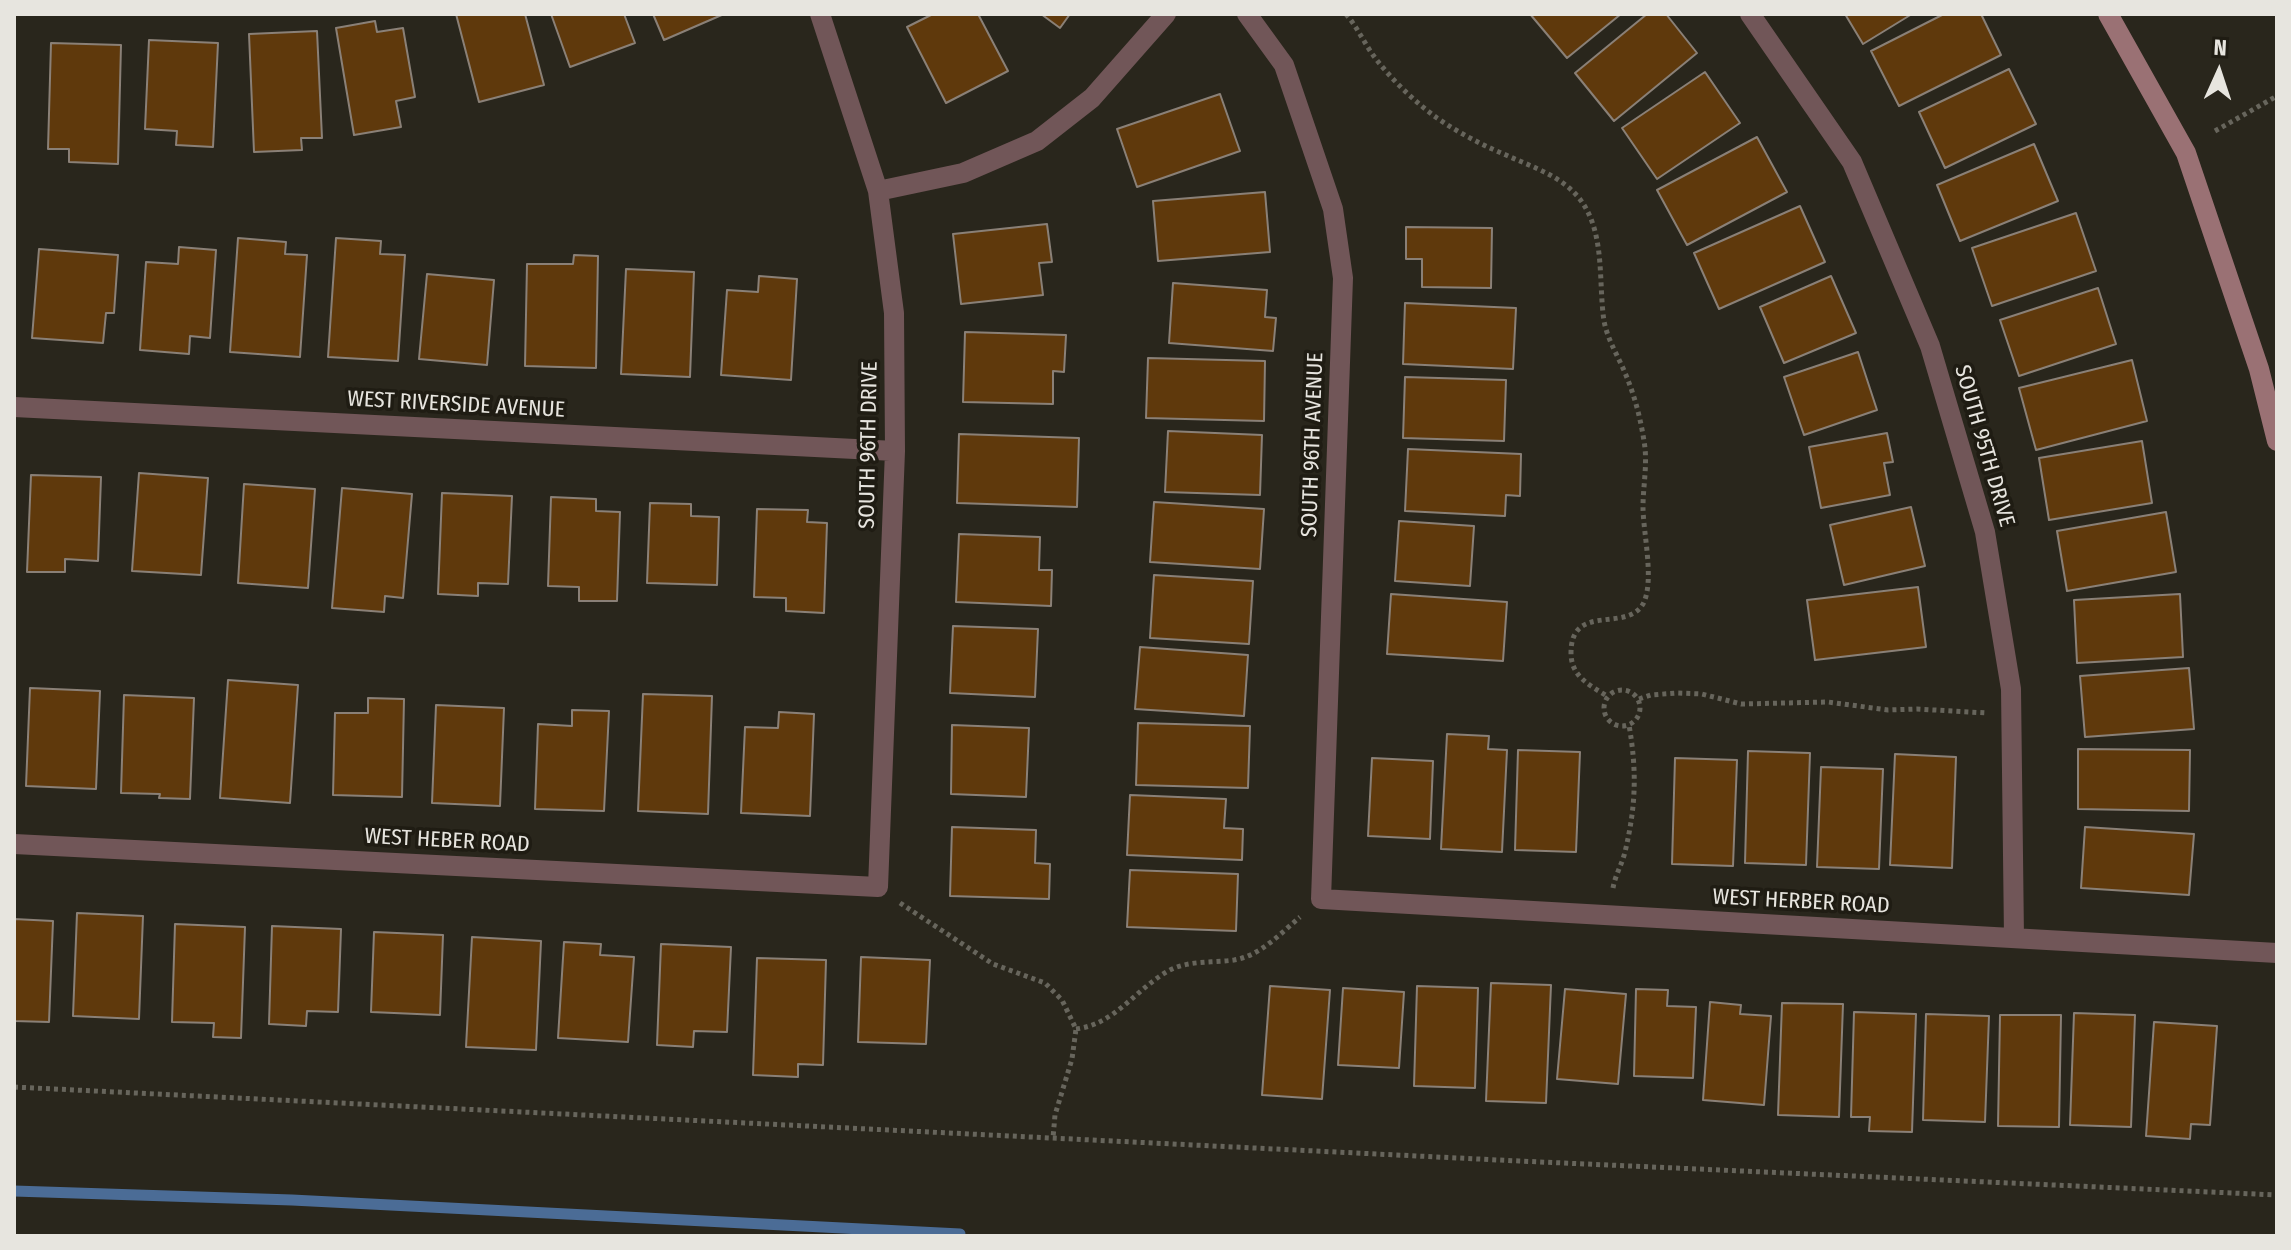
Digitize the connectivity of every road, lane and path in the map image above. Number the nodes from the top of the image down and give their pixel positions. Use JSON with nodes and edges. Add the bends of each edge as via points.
{"nodes":[{"id":1,"x":820,"y":14,"type":"edge"},
{"id":2,"x":1166,"y":14,"type":"edge"},
{"id":3,"x":1247,"y":14,"type":"edge"},
{"id":4,"x":1346,"y":14,"type":"edge"},
{"id":5,"x":1750,"y":14,"type":"edge"},
{"id":6,"x":2110,"y":16,"type":"edge"},
{"id":7,"x":2277,"y":96,"type":"edge"},
{"id":8,"x":2215,"y":131,"type":"dead end"},
{"id":9,"x":878,"y":191,"type":"junction"},
{"id":10,"x":14,"y":407,"type":"edge"},
{"id":11,"x":2277,"y":441,"type":"edge"},
{"id":12,"x":895,"y":451,"type":"junction"},
{"id":13,"x":1607,"y":696,"type":"junction"},
{"id":14,"x":1639,"y":699,"type":"junction"},
{"id":15,"x":2011,"y":714,"type":"junction"},
{"id":16,"x":1629,"y":725,"type":"junction"},
{"id":17,"x":14,"y":844,"type":"edge"},
{"id":18,"x":878,"y":887,"type":"junction"},
{"id":19,"x":1321,"y":899,"type":"junction"},
{"id":20,"x":1611,"y":916,"type":"junction"},
{"id":21,"x":2014,"y":938,"type":"junction"},
{"id":22,"x":2277,"y":953,"type":"edge"},
{"id":23,"x":1076,"y":1029,"type":"junction"},
{"id":24,"x":14,"y":1087,"type":"edge"},
{"id":25,"x":1053,"y":1138,"type":"junction"},
{"id":26,"x":2277,"y":1195,"type":"edge"}],
"edges":[{"from":1,"to":9,"type":"street","name":"SOUTH 96TH DRIVE"},
{"from":2,"to":9,"type":"street","via":[[1092,98],[1037,141],[963,173]]},
{"from":3,"to":19,"type":"street","name":"SOUTH 96TH AVENUE","via":[[1284,65],[1333,209],[1343,278]]},
{"from":4,"to":13,"type":"path","via":[[1407,94],[1470,138],[1551,176],[1578,197],[1589,215],[1601,268],[1604,320],[1637,403],[1645,444],[1648,562],[1643,604],[1630,615],[1587,623],[1571,645],[1571,664],[1578,675]]},
{"from":5,"to":15,"type":"street","name":"SOUTH 95TH DRIVE","via":[[1852,162],[1930,346],[1985,532]]},
{"from":6,"to":11,"type":"street","via":[[2186,153],[2259,369]]},
{"from":7,"to":8,"type":"path"},
{"from":9,"to":12,"type":"street","name":"SOUTH 96TH DRIVE","via":[[894,313]]},
{"from":10,"to":12,"type":"street","name":"WEST RIVERSIDE AVENUE"},
{"from":12,"to":18,"type":"street","name":"SOUTH 96TH DRIVE"},
{"from":13,"to":14,"type":"path","via":[[1623,689]]},
{"from":13,"to":16,"type":"path","via":[[1607,718]]},
{"from":14,"to":15,"type":"path","via":[[1702,694],[1741,704],[1828,702],[1888,710]]},
{"from":14,"to":16,"type":"path","via":[[1639,716]]},
{"from":15,"to":21,"type":"street","name":"SOUTH 95TH DRIVE"},
{"from":16,"to":20,"type":"path","via":[[1635,807],[1613,884]]},
{"from":17,"to":18,"type":"street","name":"WEST HEBER ROAD"},
{"from":18,"to":23,"type":"path","via":[[993,964],[1045,983],[1062,1000]]},
{"from":19,"to":20,"type":"street","name":"WEST HERBER ROAD"},
{"from":19,"to":23,"type":"path","via":[[1261,949],[1236,960],[1170,969],[1114,1015]]},
{"from":20,"to":21,"type":"street","name":"WEST HERBER ROAD"},
{"from":21,"to":22,"type":"street","name":"WEST HERBER ROAD"},
{"from":23,"to":25,"type":"path"},
{"from":24,"to":25,"type":"path"},
{"from":25,"to":26,"type":"path"}]}
